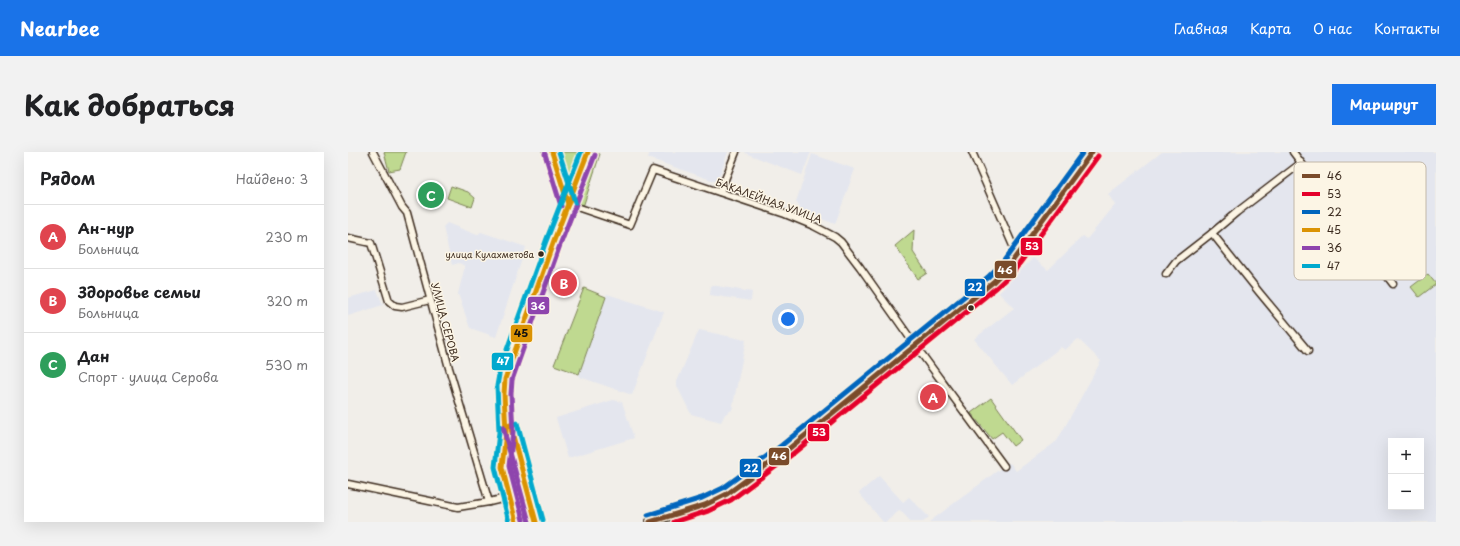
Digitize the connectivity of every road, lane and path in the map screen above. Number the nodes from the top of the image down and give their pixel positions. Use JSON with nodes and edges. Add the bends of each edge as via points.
{"nodes":[{"id":1,"x":373,"y":152,"type":"edge"},
{"id":2,"x":546,"y":152,"type":"edge"},
{"id":3,"x":552,"y":152,"type":"edge"},
{"id":4,"x":588,"y":152,"type":"edge"},
{"id":5,"x":736,"y":152,"type":"edge"},
{"id":6,"x":972,"y":152,"type":"edge"},
{"id":7,"x":1092,"y":152,"type":"edge"},
{"id":8,"x":1293,"y":152,"type":"edge"},
{"id":9,"x":1300,"y":162,"type":"edge"},
{"id":10,"x":556,"y":165,"type":"junction"},
{"id":11,"x":1294,"y":168,"type":"edge"},
{"id":12,"x":580,"y":173,"type":"junction"},
{"id":13,"x":720,"y":192,"type":"junction"},
{"id":14,"x":568,"y":204,"type":"junction"},
{"id":15,"x":1212,"y":233,"type":"junction"},
{"id":16,"x":348,"y":238,"type":"edge"},
{"id":17,"x":1017,"y":255,"type":"junction"},
{"id":18,"x":1166,"y":274,"type":"dead end"},
{"id":19,"x":1390,"y":280,"type":"edge"},
{"id":20,"x":1393,"y":284,"type":"dead end"},
{"id":21,"x":430,"y":300,"type":"junction"},
{"id":22,"x":915,"y":345,"type":"junction"},
{"id":23,"x":1308,"y":351,"type":"dead end"},
{"id":24,"x":503,"y":389,"type":"junction"},
{"id":25,"x":1004,"y":466,"type":"dead end"},
{"id":26,"x":348,"y":484,"type":"edge"},
{"id":27,"x":527,"y":493,"type":"junction"},
{"id":28,"x":509,"y":498,"type":"junction"},
{"id":29,"x":489,"y":502,"type":"junction"},
{"id":30,"x":516,"y":522,"type":"edge"},
{"id":31,"x":536,"y":522,"type":"edge"},
{"id":32,"x":650,"y":522,"type":"edge"}],
"edges":[{"from":1,"to":21,"type":"street","name":"УЛИЦА СЕРОВА","via":[[407,213]]},
{"from":2,"to":10,"type":"street"},
{"from":3,"to":10,"type":"main road"},
{"from":4,"to":12,"type":"main road"},
{"from":5,"to":13,"type":"street"},
{"from":6,"to":17,"type":"street"},
{"from":7,"to":17,"type":"main road"},
{"from":8,"to":9,"type":"street"},
{"from":10,"to":12,"type":"main road","via":[[563,174],[571,178]]},
{"from":10,"to":14,"type":"main road"},
{"from":11,"to":15,"type":"street"},
{"from":12,"to":14,"type":"main road"},
{"from":13,"to":14,"type":"street","name":"БАКАЛЕЙНАЯ УЛИЦА","via":[[653,170],[630,226]]},
{"from":13,"to":22,"type":"street","name":"БАКАЛЕЙНАЯ УЛИЦА","via":[[786,214],[835,237],[860,267]]},
{"from":14,"to":24,"type":"main road","via":[[507,371]]},
{"from":15,"to":18,"type":"street","via":[[1176,261]]},
{"from":15,"to":23,"type":"street"},
{"from":16,"to":21,"type":"street","via":[[371,243],[389,301],[395,306],[402,307]]},
{"from":17,"to":22,"type":"main road","via":[[993,281]]},
{"from":19,"to":20,"type":"street"},
{"from":21,"to":29,"type":"street","name":"УЛИЦА СЕРОВА"},
{"from":22,"to":25,"type":"street","name":"БАКАЛЕЙНАЯ УЛИЦА"},
{"from":22,"to":32,"type":"main road","via":[[786,451],[728,494],[705,505]]},
{"from":24,"to":27,"type":"main road"},
{"from":24,"to":28,"type":"main road","via":[[506,433],[502,462]]},
{"from":26,"to":29,"type":"street","via":[[458,507]]},
{"from":27,"to":28,"type":"street"},
{"from":27,"to":31,"type":"main road"},
{"from":28,"to":29,"type":"street"},
{"from":28,"to":30,"type":"main road"}]}
